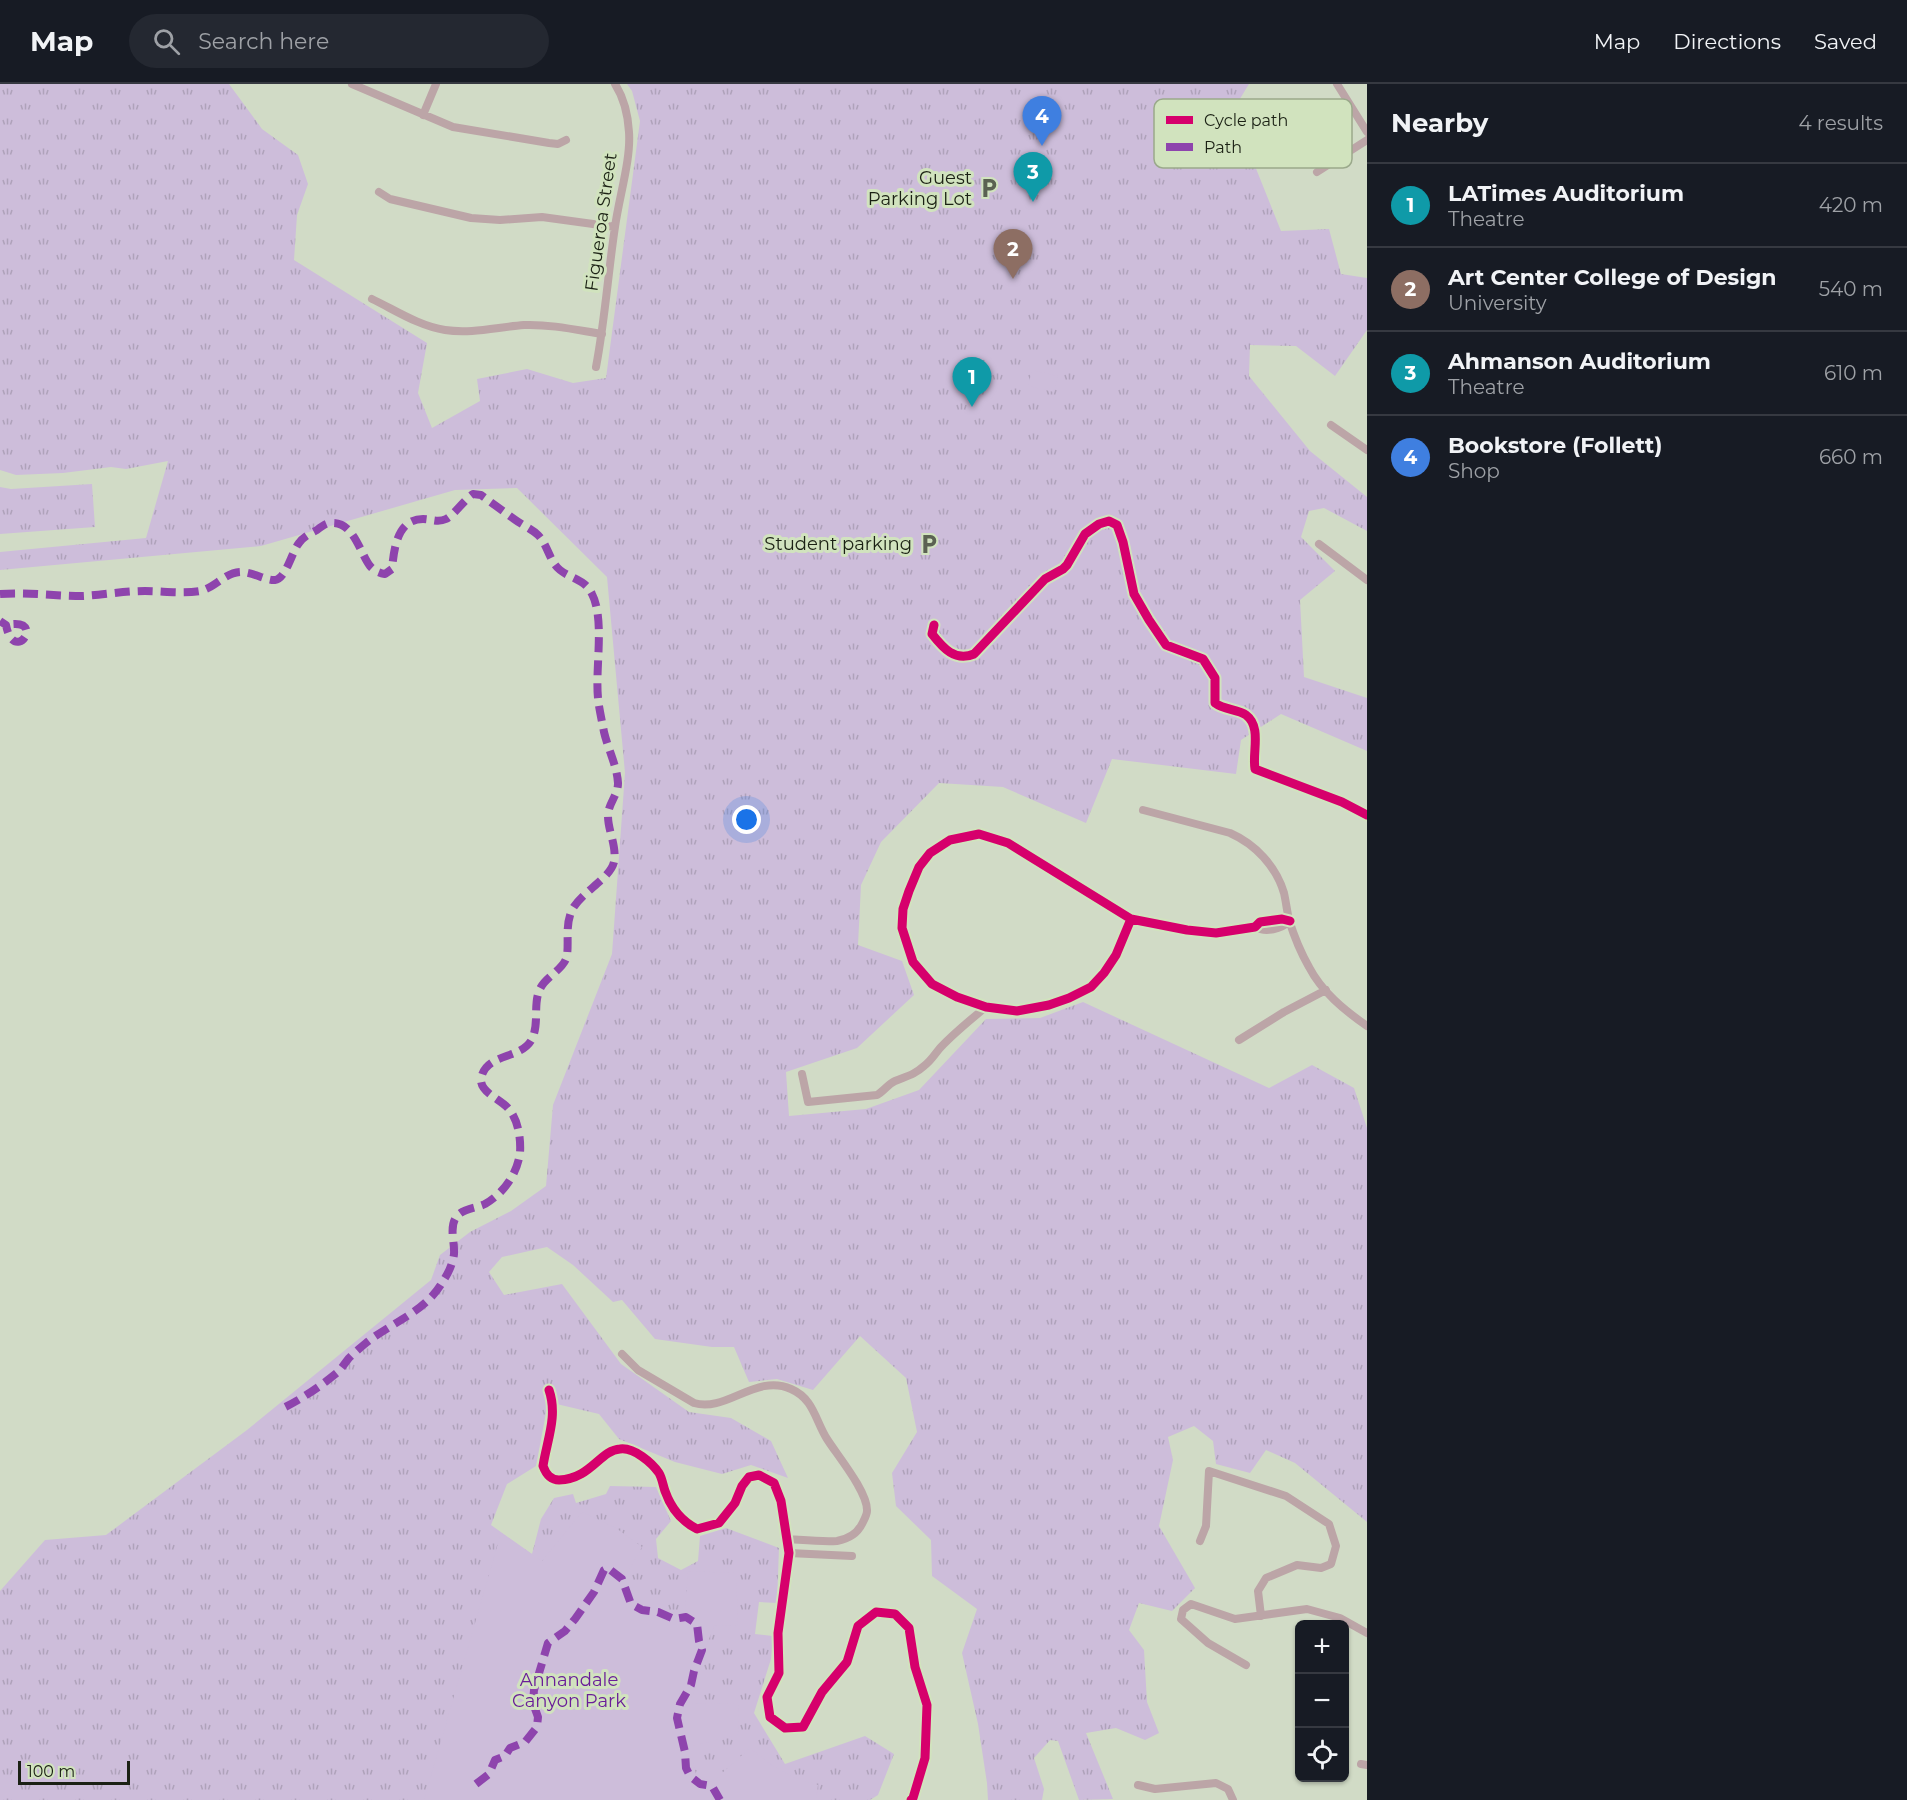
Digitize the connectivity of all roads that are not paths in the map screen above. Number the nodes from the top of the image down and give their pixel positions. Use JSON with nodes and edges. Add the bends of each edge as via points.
{"nodes":[{"id":1,"x":352,"y":84,"type":"edge"},
{"id":2,"x":435,"y":84,"type":"edge"},
{"id":3,"x":615,"y":84,"type":"edge"},
{"id":4,"x":1337,"y":84,"type":"edge"},
{"id":5,"x":1346,"y":99,"type":"edge"},
{"id":6,"x":1352,"y":108,"type":"edge"},
{"id":7,"x":423,"y":115,"type":"junction"},
{"id":8,"x":1367,"y":132,"type":"edge"},
{"id":9,"x":566,"y":140,"type":"dead end"},
{"id":10,"x":1367,"y":140,"type":"edge"},
{"id":11,"x":1352,"y":150,"type":"edge"},
{"id":12,"x":1323,"y":168,"type":"edge"},
{"id":13,"x":1317,"y":172,"type":"dead end"},
{"id":14,"x":379,"y":192,"type":"dead end"},
{"id":15,"x":615,"y":227,"type":"junction"},
{"id":16,"x":372,"y":299,"type":"dead end"},
{"id":17,"x":602,"y":334,"type":"junction"},
{"id":18,"x":596,"y":367,"type":"dead end"},
{"id":19,"x":1331,"y":425,"type":"dead end"},
{"id":20,"x":1367,"y":450,"type":"edge"},
{"id":21,"x":1319,"y":544,"type":"dead end"},
{"id":22,"x":1367,"y":580,"type":"edge"},
{"id":23,"x":934,"y":625,"type":"dead end"},
{"id":24,"x":1143,"y":810,"type":"dead end"},
{"id":25,"x":1367,"y":815,"type":"edge"},
{"id":26,"x":1131,"y":919,"type":"junction"},
{"id":27,"x":1290,"y":921,"type":"junction"},
{"id":28,"x":1326,"y":990,"type":"junction"},
{"id":29,"x":986,"y":1007,"type":"junction"},
{"id":30,"x":1367,"y":1026,"type":"edge"},
{"id":31,"x":1239,"y":1040,"type":"dead end"},
{"id":32,"x":802,"y":1074,"type":"dead end"},
{"id":33,"x":621,"y":1354,"type":"dead end"},
{"id":34,"x":549,"y":1390,"type":"dead end"},
{"id":35,"x":786,"y":1539,"type":"junction"},
{"id":36,"x":1200,"y":1540,"type":"dead end"},
{"id":37,"x":789,"y":1552,"type":"junction"},
{"id":38,"x":852,"y":1556,"type":"dead end"},
{"id":39,"x":1261,"y":1616,"type":"junction"},
{"id":40,"x":1367,"y":1633,"type":"edge"},
{"id":41,"x":1246,"y":1665,"type":"dead end"},
{"id":42,"x":1138,"y":1785,"type":"dead end"},
{"id":43,"x":911,"y":1800,"type":"edge"},
{"id":44,"x":1233,"y":1800,"type":"edge"}],
"edges":[{"from":1,"to":7,"type":"street"},
{"from":2,"to":7,"type":"street"},
{"from":3,"to":15,"type":"street","name":"Figueroa Street","via":[[627,114],[629,142]]},
{"from":4,"to":5,"type":"street"},
{"from":6,"to":8,"type":"street"},
{"from":7,"to":9,"type":"street","via":[[466,130],[558,144]]},
{"from":10,"to":11,"type":"street"},
{"from":12,"to":13,"type":"street"},
{"from":14,"to":15,"type":"street","via":[[390,199],[471,219],[542,218]]},
{"from":15,"to":17,"type":"street","name":"Figueroa Street"},
{"from":16,"to":17,"type":"street","via":[[443,330],[470,332],[540,326]]},
{"from":17,"to":18,"type":"street","name":"Figueroa Street"},
{"from":19,"to":20,"type":"street"},
{"from":21,"to":22,"type":"street"},
{"from":23,"to":25,"type":"street","via":[[932,634],[943,648],[959,656],[974,654],[1045,579],[1067,565],[1085,534],[1110,521],[1117,525],[1123,542],[1134,594],[1166,645],[1203,659],[1215,678],[1215,703],[1246,715],[1256,728],[1255,769]]},
{"from":24,"to":27,"type":"street","via":[[1230,833],[1252,845],[1263,855],[1283,891]]},
{"from":26,"to":27,"type":"street","via":[[1216,933],[1255,927],[1262,931],[1284,927]]},
{"from":26,"to":29,"type":"street","via":[[1116,955],[1091,987],[1041,1007],[1017,1011]]},
{"from":26,"to":29,"type":"street","via":[[1008,843],[979,834],[950,840],[930,853],[919,867],[903,909],[902,928],[913,962],[933,984]]},
{"from":27,"to":28,"type":"street","via":[[1310,969]]},
{"from":28,"to":30,"type":"street"},
{"from":28,"to":31,"type":"street"},
{"from":29,"to":32,"type":"street","via":[[940,1048],[927,1065],[877,1095],[808,1102]]},
{"from":33,"to":35,"type":"street","via":[[638,1370],[702,1405],[770,1384],[789,1388],[806,1398],[854,1479],[867,1512],[858,1532],[843,1539]]},
{"from":34,"to":35,"type":"street","via":[[554,1412],[543,1466],[554,1480],[571,1479],[586,1472],[620,1448],[630,1450],[658,1473],[669,1502],[685,1524],[697,1530],[718,1523],[735,1503],[742,1486],[759,1475],[774,1483],[781,1501]]},
{"from":35,"to":37,"type":"street"},
{"from":36,"to":39,"type":"street","via":[[1206,1526],[1209,1471],[1286,1496],[1329,1524],[1336,1546],[1331,1564],[1321,1568],[1297,1565],[1266,1578],[1258,1591]]},
{"from":37,"to":38,"type":"street"},
{"from":37,"to":43,"type":"street","via":[[778,1633],[779,1674],[767,1697],[770,1717],[785,1728],[803,1727],[822,1692],[847,1662],[858,1626],[876,1612],[895,1614],[909,1629],[927,1705],[924,1758]]},
{"from":39,"to":40,"type":"street","via":[[1307,1609],[1340,1618]]},
{"from":39,"to":41,"type":"street","via":[[1235,1619],[1191,1604],[1183,1610],[1181,1619],[1208,1643]]},
{"from":42,"to":44,"type":"street","via":[[1155,1789],[1216,1783],[1228,1790]]}]}
